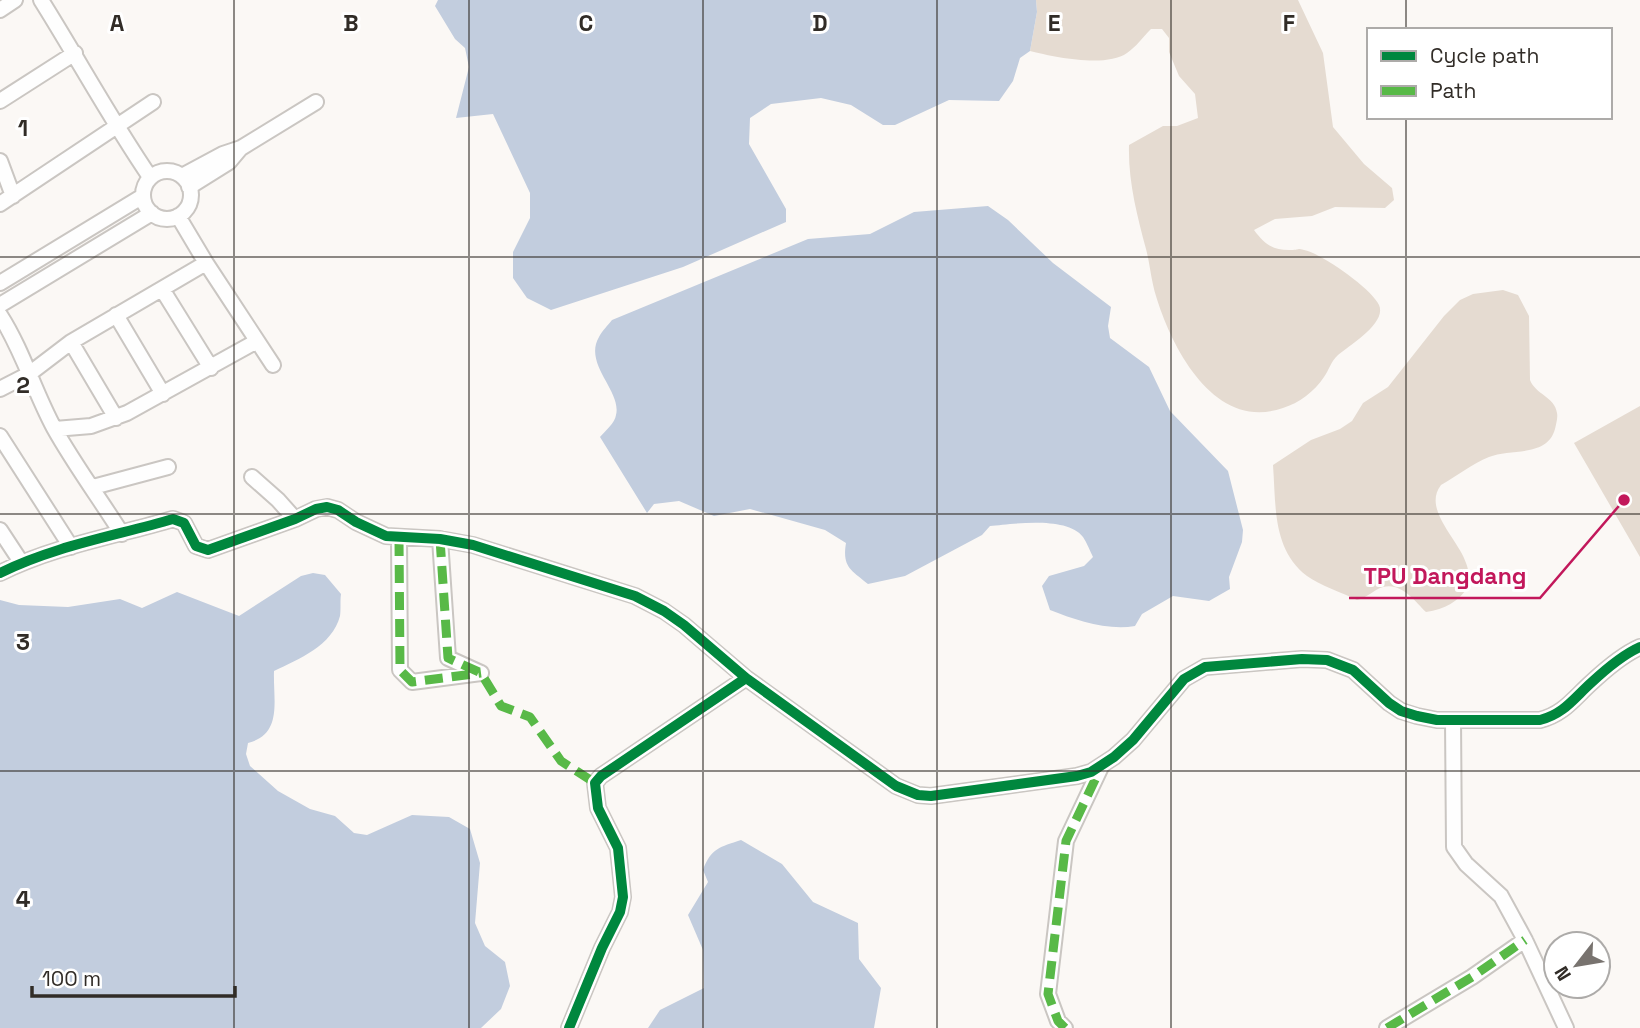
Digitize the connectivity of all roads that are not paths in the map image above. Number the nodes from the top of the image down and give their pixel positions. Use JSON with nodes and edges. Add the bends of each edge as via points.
{"nodes":[{"id":1,"x":15,"y":0,"type":"edge"},
{"id":2,"x":41,"y":0,"type":"edge"},
{"id":3,"x":0,"y":10,"type":"edge"},
{"id":4,"x":75,"y":53,"type":"junction"},
{"id":5,"x":0,"y":101,"type":"edge"},
{"id":6,"x":153,"y":102,"type":"dead end"},
{"id":7,"x":316,"y":102,"type":"dead end"},
{"id":8,"x":117,"y":128,"type":"junction"},
{"id":9,"x":0,"y":161,"type":"edge"},
{"id":10,"x":150,"y":177,"type":"junction"},
{"id":11,"x":185,"y":181,"type":"junction"},
{"id":12,"x":143,"y":196,"type":"junction"},
{"id":13,"x":6,"y":200,"type":"edge"},
{"id":14,"x":152,"y":213,"type":"junction"},
{"id":15,"x":178,"y":216,"type":"junction"},
{"id":16,"x":206,"y":263,"type":"junction"},
{"id":17,"x":0,"y":284,"type":"edge"},
{"id":18,"x":162,"y":289,"type":"junction"},
{"id":19,"x":0,"y":305,"type":"edge"},
{"id":20,"x":0,"y":315,"type":"edge"},
{"id":21,"x":116,"y":315,"type":"junction"},
{"id":22,"x":257,"y":341,"type":"junction"},
{"id":23,"x":71,"y":342,"type":"junction"},
{"id":24,"x":273,"y":365,"type":"dead end"},
{"id":25,"x":211,"y":368,"type":"junction"},
{"id":26,"x":29,"y":374,"type":"junction"},
{"id":27,"x":0,"y":389,"type":"edge"},
{"id":28,"x":163,"y":394,"type":"junction"},
{"id":29,"x":116,"y":418,"type":"junction"},
{"id":30,"x":55,"y":429,"type":"junction"},
{"id":31,"x":0,"y":436,"type":"edge"},
{"id":32,"x":168,"y":467,"type":"dead end"},
{"id":33,"x":252,"y":477,"type":"dead end"},
{"id":34,"x":93,"y":486,"type":"junction"},
{"id":35,"x":295,"y":519,"type":"junction"},
{"id":36,"x":0,"y":530,"type":"edge"},
{"id":37,"x":122,"y":534,"type":"junction"},
{"id":38,"x":399,"y":538,"type":"junction"},
{"id":39,"x":440,"y":539,"type":"junction"},
{"id":40,"x":71,"y":547,"type":"junction"},
{"id":41,"x":21,"y":562,"type":"junction"},
{"id":42,"x":0,"y":573,"type":"edge"},
{"id":43,"x":1640,"y":647,"type":"edge"},
{"id":44,"x":746,"y":678,"type":"junction"},
{"id":45,"x":1453,"y":720,"type":"junction"},
{"id":46,"x":1101,"y":767,"type":"junction"},
{"id":47,"x":1525,"y":940,"type":"junction"},
{"id":48,"x":569,"y":1028,"type":"edge"},
{"id":49,"x":1065,"y":1028,"type":"edge"},
{"id":50,"x":1387,"y":1028,"type":"edge"},
{"id":51,"x":1566,"y":1028,"type":"edge"}],
"edges":[{"from":1,"to":3,"type":"street"},
{"from":2,"to":4,"type":"street"},
{"from":4,"to":5,"type":"street"},
{"from":4,"to":8,"type":"street"},
{"from":6,"to":8,"type":"street"},
{"from":7,"to":11,"type":"street"},
{"from":8,"to":10,"type":"street"},
{"from":8,"to":13,"type":"street"},
{"from":9,"to":13,"type":"street"},
{"from":10,"to":11,"type":"street","via":[[169,171]]},
{"from":10,"to":12,"type":"street"},
{"from":11,"to":15,"type":"street","via":[[190,200]]},
{"from":12,"to":14,"type":"street"},
{"from":12,"to":17,"type":"street"},
{"from":14,"to":15,"type":"street","via":[[164,218]]},
{"from":14,"to":19,"type":"street"},
{"from":15,"to":16,"type":"street"},
{"from":16,"to":18,"type":"street"},
{"from":16,"to":22,"type":"street"},
{"from":18,"to":21,"type":"street"},
{"from":18,"to":25,"type":"street"},
{"from":20,"to":26,"type":"street"},
{"from":21,"to":23,"type":"street"},
{"from":21,"to":28,"type":"street"},
{"from":22,"to":24,"type":"street"},
{"from":22,"to":25,"type":"street"},
{"from":23,"to":26,"type":"street"},
{"from":23,"to":29,"type":"street"},
{"from":25,"to":28,"type":"street"},
{"from":26,"to":27,"type":"street"},
{"from":26,"to":30,"type":"street"},
{"from":28,"to":29,"type":"street"},
{"from":29,"to":30,"type":"street"},
{"from":30,"to":34,"type":"street"},
{"from":31,"to":40,"type":"street"},
{"from":32,"to":34,"type":"street"},
{"from":33,"to":35,"type":"street"},
{"from":34,"to":37,"type":"street"},
{"from":35,"to":37,"type":"street","via":[[208,550],[195,545],[180,520]]},
{"from":35,"to":38,"type":"street","via":[[327,507],[373,531]]},
{"from":36,"to":41,"type":"street"},
{"from":37,"to":40,"type":"street"},
{"from":38,"to":39,"type":"street"},
{"from":38,"to":39,"type":"street","via":[[400,670],[412,682],[481,673],[448,658]]},
{"from":39,"to":44,"type":"street","via":[[473,545],[650,603],[684,625]]},
{"from":40,"to":41,"type":"street"},
{"from":41,"to":42,"type":"street"},
{"from":43,"to":45,"type":"street","via":[[1551,718]]},
{"from":44,"to":46,"type":"street","via":[[896,786],[918,795],[1077,776]]},
{"from":44,"to":48,"type":"street","via":[[595,783],[598,808],[618,848],[623,897]]},
{"from":45,"to":46,"type":"street","via":[[1401,711],[1353,670],[1327,660],[1205,667],[1184,679],[1133,740]]},
{"from":45,"to":47,"type":"street","via":[[1454,847],[1501,896]]},
{"from":46,"to":49,"type":"street","via":[[1066,841],[1048,994]]},
{"from":47,"to":50,"type":"street"},
{"from":47,"to":51,"type":"street"}]}
